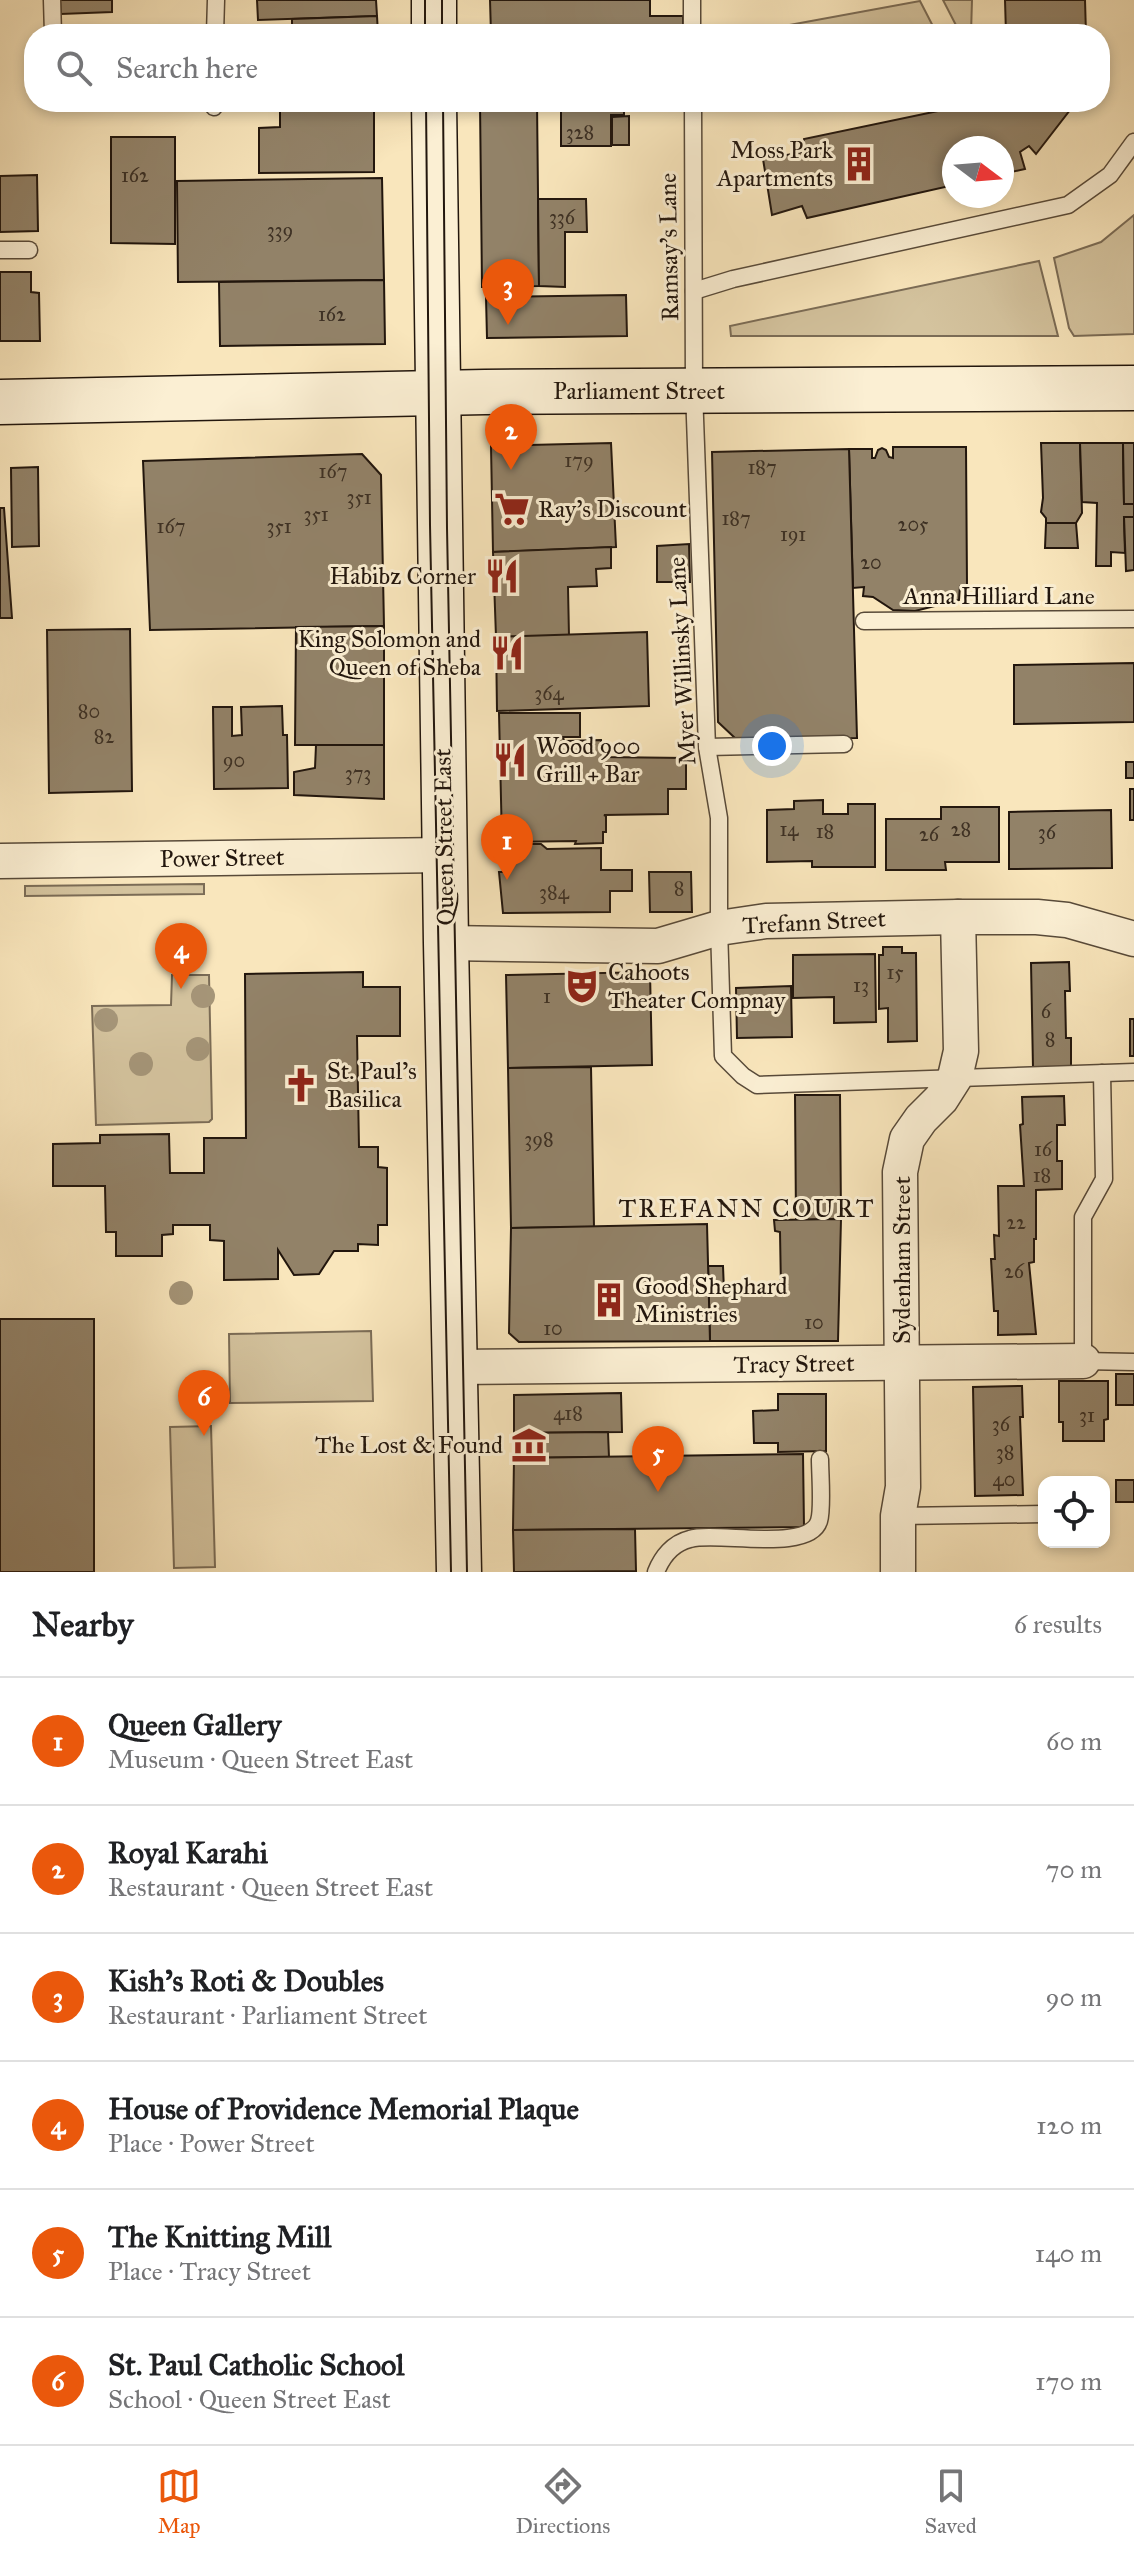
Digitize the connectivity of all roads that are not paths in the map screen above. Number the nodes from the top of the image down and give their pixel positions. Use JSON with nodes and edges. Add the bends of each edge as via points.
{"nodes":[{"id":1,"x":52,"y":0,"type":"edge"},
{"id":2,"x":216,"y":0,"type":"edge"},
{"id":3,"x":434,"y":0,"type":"edge"},
{"id":4,"x":692,"y":0,"type":"edge"},
{"id":5,"x":53,"y":24,"type":"edge"},
{"id":6,"x":215,"y":24,"type":"edge"},
{"id":7,"x":434,"y":24,"type":"edge"},
{"id":8,"x":692,"y":24,"type":"edge"},
{"id":9,"x":434,"y":112,"type":"edge"},
{"id":10,"x":693,"y":112,"type":"edge"},
{"id":11,"x":1134,"y":142,"type":"edge"},
{"id":12,"x":0,"y":250,"type":"edge"},
{"id":13,"x":29,"y":250,"type":"dead end"},
{"id":14,"x":694,"y":291,"type":"junction"},
{"id":15,"x":1134,"y":388,"type":"edge"},
{"id":16,"x":694,"y":391,"type":"junction"},
{"id":17,"x":437,"y":393,"type":"junction"},
{"id":18,"x":0,"y":402,"type":"edge"},
{"id":19,"x":1134,"y":619,"type":"edge"},
{"id":20,"x":864,"y":621,"type":"dead end"},
{"id":21,"x":844,"y":744,"type":"dead end"},
{"id":22,"x":707,"y":747,"type":"junction"},
{"id":23,"x":445,"y":855,"type":"junction"},
{"id":24,"x":0,"y":861,"type":"edge"},
{"id":25,"x":958,"y":917,"type":"junction"},
{"id":26,"x":719,"y":928,"type":"junction"},
{"id":27,"x":1134,"y":939,"type":"edge"},
{"id":28,"x":446,"y":943,"type":"junction"},
{"id":29,"x":1134,"y":1072,"type":"edge"},
{"id":30,"x":1102,"y":1073,"type":"junction"},
{"id":31,"x":955,"y":1077,"type":"junction"},
{"id":32,"x":1083,"y":1361,"type":"junction"},
{"id":33,"x":1134,"y":1362,"type":"edge"},
{"id":34,"x":903,"y":1363,"type":"junction"},
{"id":35,"x":454,"y":1367,"type":"junction"},
{"id":36,"x":820,"y":1459,"type":"dead end"},
{"id":37,"x":1038,"y":1514,"type":"edge"},
{"id":38,"x":898,"y":1516,"type":"junction"},
{"id":39,"x":459,"y":1572,"type":"edge"},
{"id":40,"x":656,"y":1572,"type":"edge"},
{"id":41,"x":898,"y":1572,"type":"edge"}],
"edges":[{"from":1,"to":5,"type":"lane"},
{"from":2,"to":6,"type":"lane"},
{"from":3,"to":7,"type":"main road"},
{"from":4,"to":8,"type":"lane"},
{"from":9,"to":17,"type":"main road","name":"Queen Street East"},
{"from":10,"to":14,"type":"lane","name":"Ramsay's Lane"},
{"from":11,"to":14,"type":"lane","via":[[1110,175],[1068,205]]},
{"from":12,"to":13,"type":"lane"},
{"from":14,"to":16,"type":"lane","name":"Ramsay's Lane"},
{"from":15,"to":16,"type":"main road","name":"Parliament Street"},
{"from":16,"to":17,"type":"main road","name":"Parliament Street"},
{"from":16,"to":22,"type":"lane","name":"Myer Willinsky Lane"},
{"from":17,"to":18,"type":"main road","name":"Parliament Street"},
{"from":17,"to":23,"type":"main road","name":"Queen Street East"},
{"from":19,"to":20,"type":"lane","name":"Anna Hilliard Lane"},
{"from":21,"to":22,"type":"lane"},
{"from":22,"to":26,"type":"lane","name":"Myer Willinsky Lane","via":[[719,818]]},
{"from":23,"to":24,"type":"street","name":"Power Street"},
{"from":23,"to":28,"type":"main road","name":"Queen Street East"},
{"from":25,"to":26,"type":"street","name":"Trefann Street","via":[[766,921]]},
{"from":25,"to":27,"type":"street","name":"Trefann Street","via":[[1067,920]]},
{"from":25,"to":31,"type":"street","name":"Sydenham Street","via":[[961,1051]]},
{"from":26,"to":28,"type":"street","name":"Trefann Street","via":[[658,946]]},
{"from":26,"to":31,"type":"lane","name":"Myer Willinsky Lane","via":[[723,1056],[757,1085]]},
{"from":28,"to":35,"type":"main road","name":"Queen Street East"},
{"from":29,"to":30,"type":"lane","name":"Myer Willinsky Lane"},
{"from":30,"to":31,"type":"lane","name":"Myer Willinsky Lane"},
{"from":30,"to":32,"type":"lane","via":[[1104,1179],[1083,1217]]},
{"from":31,"to":34,"type":"street","name":"Sydenham Street","via":[[907,1139],[900,1172]]},
{"from":32,"to":33,"type":"lane","name":"Tracy Street"},
{"from":32,"to":34,"type":"street","name":"Tracy Street"},
{"from":34,"to":35,"type":"street","name":"Tracy Street"},
{"from":34,"to":38,"type":"street","name":"Sydenham Street","via":[[903,1487]]},
{"from":35,"to":39,"type":"main road","name":"Queen Street East"},
{"from":36,"to":40,"type":"lane","via":[[819,1522],[810,1533],[793,1538],[690,1539],[666,1552]]},
{"from":37,"to":38,"type":"lane"},
{"from":38,"to":41,"type":"street","name":"Sydenham Street"}]}
